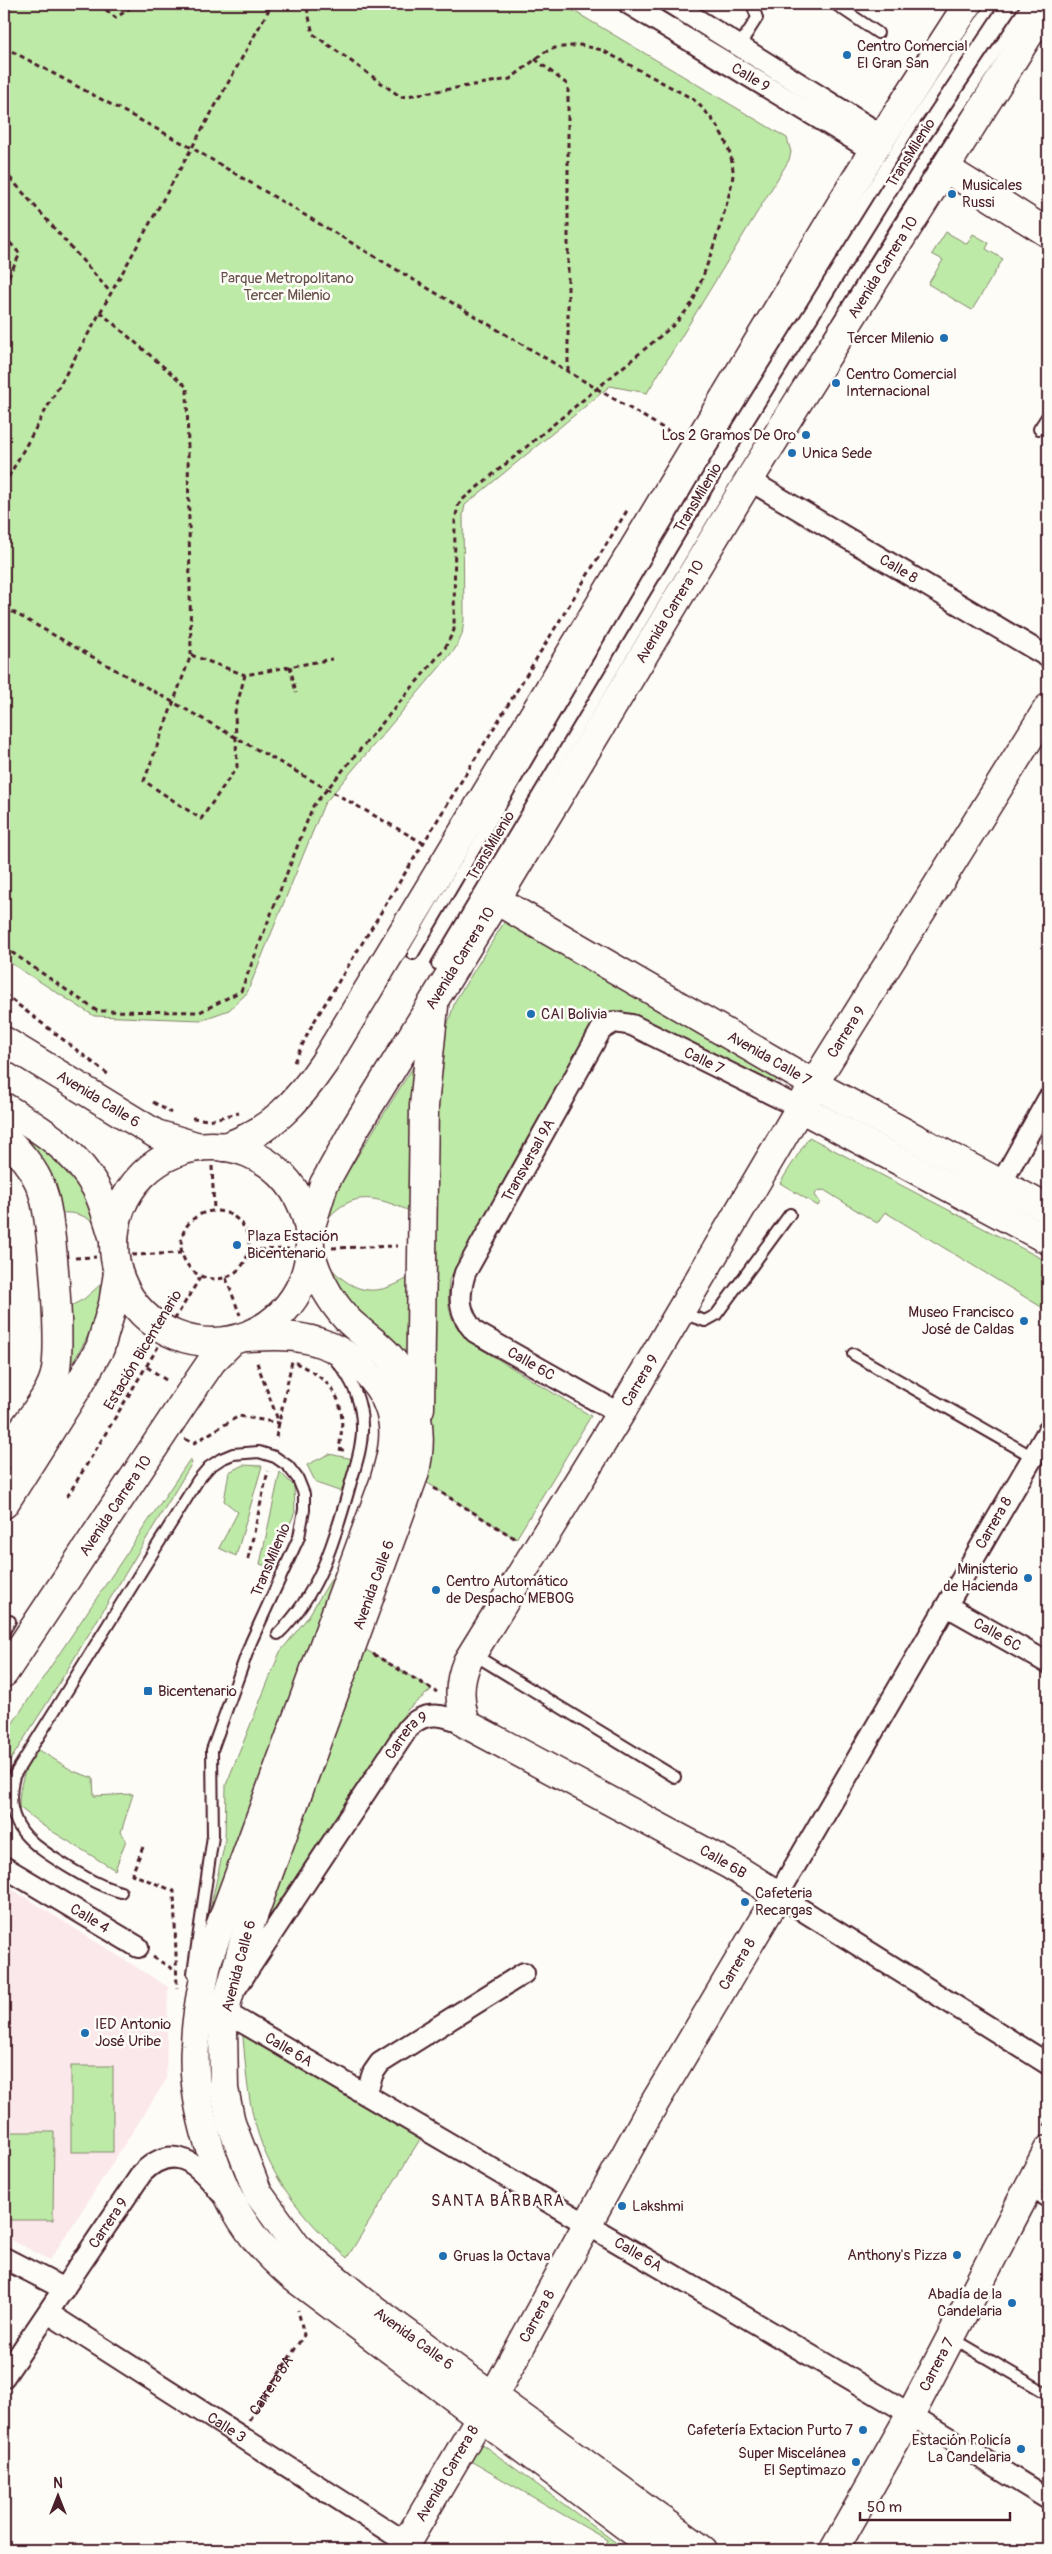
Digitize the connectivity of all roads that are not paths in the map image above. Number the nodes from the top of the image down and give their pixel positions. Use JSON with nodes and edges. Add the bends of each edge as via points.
{"nodes":[{"id":1,"x":672,"y":4,"type":"edge"},
{"id":2,"x":752,"y":4,"type":"edge"},
{"id":3,"x":835,"y":4,"type":"edge"},
{"id":4,"x":968,"y":4,"type":"edge"},
{"id":5,"x":992,"y":4,"type":"edge"},
{"id":6,"x":1028,"y":4,"type":"edge"},
{"id":7,"x":1048,"y":4,"type":"edge"},
{"id":8,"x":639,"y":6,"type":"edge"},
{"id":9,"x":878,"y":33,"type":"dead end"},
{"id":10,"x":739,"y":46,"type":"junction"},
{"id":11,"x":878,"y":144,"type":"junction"},
{"id":12,"x":945,"y":168,"type":"junction"},
{"id":13,"x":1048,"y":233,"type":"edge"},
{"id":14,"x":1048,"y":415,"type":"edge"},
{"id":15,"x":1039,"y":430,"type":"dead end"},
{"id":16,"x":749,"y":480,"type":"junction"},
{"id":17,"x":1048,"y":657,"type":"edge"},
{"id":18,"x":1048,"y":708,"type":"edge"},
{"id":19,"x":496,"y":900,"type":"junction"},
{"id":20,"x":413,"y":954,"type":"dead end"},
{"id":21,"x":438,"y":964,"type":"dead end"},
{"id":22,"x":436,"y":995,"type":"junction"},
{"id":23,"x":606,"y":1025,"type":"joint"},
{"id":24,"x":4,"y":1041,"type":"edge"},
{"id":25,"x":819,"y":1086,"type":"junction"},
{"id":26,"x":1048,"y":1099,"type":"edge"},
{"id":27,"x":4,"y":1107,"type":"edge"},
{"id":28,"x":800,"y":1108,"type":"junction"},
{"id":29,"x":4,"y":1137,"type":"edge"},
{"id":30,"x":212,"y":1153,"type":"junction"},
{"id":31,"x":1000,"y":1185,"type":"junction"},
{"id":32,"x":987,"y":1209,"type":"junction"},
{"id":33,"x":1048,"y":1210,"type":"edge"},
{"id":34,"x":790,"y":1214,"type":"dead end"},
{"id":35,"x":1048,"y":1240,"type":"edge"},
{"id":36,"x":310,"y":1245,"type":"junction"},
{"id":37,"x":121,"y":1256,"type":"junction"},
{"id":38,"x":460,"y":1300,"type":"joint"},
{"id":39,"x":680,"y":1313,"type":"junction"},
{"id":40,"x":318,"y":1342,"type":"junction"},
{"id":41,"x":247,"y":1345,"type":"junction"},
{"id":42,"x":853,"y":1354,"type":"dead end"},
{"id":43,"x":620,"y":1414,"type":"junction"},
{"id":44,"x":1048,"y":1431,"type":"edge"},
{"id":45,"x":420,"y":1432,"type":"junction"},
{"id":46,"x":4,"y":1455,"type":"edge"},
{"id":47,"x":1033,"y":1457,"type":"junction"},
{"id":48,"x":4,"y":1504,"type":"edge"},
{"id":49,"x":947,"y":1606,"type":"junction"},
{"id":50,"x":10,"y":1621,"type":"dead end"},
{"id":51,"x":4,"y":1631,"type":"edge"},
{"id":52,"x":278,"y":1634,"type":"dead end"},
{"id":53,"x":472,"y":1654,"type":"junction"},
{"id":54,"x":1048,"y":1663,"type":"edge"},
{"id":55,"x":4,"y":1673,"type":"edge"},
{"id":56,"x":463,"y":1715,"type":"junction"},
{"id":57,"x":675,"y":1777,"type":"dead end"},
{"id":58,"x":4,"y":1867,"type":"edge"},
{"id":59,"x":121,"y":1892,"type":"dead end"},
{"id":60,"x":778,"y":1894,"type":"junction"},
{"id":61,"x":138,"y":1947,"type":"road end"},
{"id":62,"x":524,"y":1973,"type":"dead end"},
{"id":63,"x":226,"y":2007,"type":"junction"},
{"id":64,"x":195,"y":2046,"type":"junction"},
{"id":65,"x":1048,"y":2064,"type":"edge"},
{"id":66,"x":366,"y":2094,"type":"junction"},
{"id":67,"x":1048,"y":2150,"type":"edge"},
{"id":68,"x":1038,"y":2197,"type":"edge"},
{"id":69,"x":239,"y":2215,"type":"junction"},
{"id":70,"x":586,"y":2224,"type":"junction"},
{"id":71,"x":4,"y":2258,"type":"edge"},
{"id":72,"x":64,"y":2289,"type":"junction"},
{"id":73,"x":48,"y":2313,"type":"junction"},
{"id":74,"x":950,"y":2336,"type":"junction"},
{"id":75,"x":4,"y":2377,"type":"edge"},
{"id":76,"x":1048,"y":2394,"type":"edge"},
{"id":77,"x":486,"y":2407,"type":"junction"},
{"id":78,"x":911,"y":2414,"type":"junction"},
{"id":79,"x":1048,"y":2499,"type":"edge"},
{"id":80,"x":404,"y":2546,"type":"edge"},
{"id":81,"x":658,"y":2550,"type":"edge"},
{"id":82,"x":702,"y":2550,"type":"edge"},
{"id":83,"x":834,"y":2550,"type":"edge"}],
"edges":[{"from":1,"to":10,"type":"street","name":"Calle 9"},
{"from":2,"to":10,"type":"lane","via":[[757,18]]},
{"from":3,"to":9,"type":"lane"},
{"from":4,"to":11,"type":"main road"},
{"from":5,"to":20,"type":"lane","name":"TransMilenio","via":[[910,128],[698,469]]},
{"from":6,"to":21,"type":"lane","name":"TransMilenio","via":[[935,143],[733,468]]},
{"from":7,"to":12,"type":"main road","name":"Avenida Carrera 10","via":[[1013,73]]},
{"from":8,"to":11,"type":"street","name":"Calle 9"},
{"from":10,"to":11,"type":"street","name":"Calle 9"},
{"from":11,"to":30,"type":"main road","via":[[324,1063],[307,1088],[284,1112],[238,1143]]},
{"from":12,"to":13,"type":"main road"},
{"from":12,"to":16,"type":"main road","name":"Avenida Carrera 10","via":[[809,395]]},
{"from":14,"to":15,"type":"lane"},
{"from":16,"to":17,"type":"street","name":"Calle 8"},
{"from":16,"to":19,"type":"main road","name":"Avenida Carrera 10"},
{"from":18,"to":25,"type":"main road","name":"Carrera 9"},
{"from":19,"to":22,"type":"main road","name":"Avenida Carrera 10"},
{"from":19,"to":25,"type":"main road","name":"Avenida Calle 7"},
{"from":22,"to":36,"type":"main road","name":"Avenida Carrera 10","via":[[334,1165],[318,1200]]},
{"from":22,"to":45,"type":"main road","via":[[424,1106]]},
{"from":23,"to":28,"type":"street","name":"Calle 7","via":[[614,1022],[632,1024]]},
{"from":23,"to":38,"type":"street","name":"Transversal 9A","via":[[465,1273]]},
{"from":24,"to":30,"type":"main road","name":"Avenida Calle 6","via":[[156,1134]]},
{"from":25,"to":28,"type":"main road","name":"Carrera 9"},
{"from":25,"to":31,"type":"main road","name":"Avenida Calle 7"},
{"from":26,"to":31,"type":"street"},
{"from":27,"to":37,"type":"main road","via":[[39,1129],[79,1161],[96,1188]]},
{"from":28,"to":32,"type":"main road","name":"Avenida Calle 7"},
{"from":28,"to":39,"type":"main road","name":"Carrera 9"},
{"from":29,"to":46,"type":"main road","via":[[26,1160],[44,1195],[57,1336],[54,1378]]},
{"from":30,"to":36,"type":"main road","name":"Avenida Calle 6","via":[[252,1155],[282,1174],[295,1190],[304,1210]]},
{"from":30,"to":37,"type":"main road","via":[[180,1152],[146,1171],[133,1185],[120,1211]]},
{"from":31,"to":32,"type":"street"},
{"from":31,"to":33,"type":"main road","name":"Avenida Calle 7"},
{"from":32,"to":35,"type":"main road","name":"Avenida Calle 7"},
{"from":34,"to":39,"type":"lane","via":[[716,1315],[705,1321]]},
{"from":36,"to":41,"type":"main road","name":"Avenida Carrera 10","via":[[301,1288],[286,1309]]},
{"from":36,"to":45,"type":"main road","name":"Avenida Calle 6","via":[[324,1286],[338,1308],[389,1356],[400,1372],[412,1396]]},
{"from":37,"to":41,"type":"main road","name":"Avenida Calle 6","via":[[127,1294],[142,1313],[183,1338]]},
{"from":37,"to":48,"type":"main road","via":[[113,1304],[100,1348]]},
{"from":38,"to":43,"type":"street","name":"Calle 6C","via":[[466,1322],[475,1332]]},
{"from":39,"to":43,"type":"main road","name":"Carrera 9"},
{"from":40,"to":41,"type":"main road","name":"Avenida Calle 6","via":[[278,1335]]},
{"from":40,"to":52,"type":"lane","via":[[350,1379],[360,1403],[362,1431],[358,1460],[330,1556],[293,1618]]},
{"from":40,"to":64,"type":"main road","name":"Avenida Calle 6","via":[[359,1365],[376,1384],[388,1404],[393,1425],[392,1454],[325,1644],[215,1936],[203,1982]]},
{"from":41,"to":55,"type":"main road","name":"Avenida Carrera 10","via":[[201,1377]]},
{"from":42,"to":47,"type":"lane"},
{"from":43,"to":53,"type":"main road","name":"Carrera 9"},
{"from":44,"to":47,"type":"street","name":"Carrera 8"},
{"from":45,"to":63,"type":"main road","name":"Avenida Calle 6","via":[[414,1475],[256,1906]]},
{"from":47,"to":49,"type":"street","name":"Carrera 8"},
{"from":49,"to":54,"type":"street","name":"Calle 6C"},
{"from":49,"to":60,"type":"street","name":"Carrera 8"},
{"from":50,"to":51,"type":"lane"},
{"from":53,"to":56,"type":"main road","name":"Carrera 9","via":[[461,1677],[459,1691]]},
{"from":53,"to":57,"type":"lane"},
{"from":56,"to":60,"type":"main road","name":"Calle 6B"},
{"from":56,"to":63,"type":"street","name":"Carrera 9","via":[[426,1715],[408,1728]]},
{"from":58,"to":61,"type":"street","name":"Calle 4"},
{"from":59,"to":64,"type":"lane","name":"TransMilenio","via":[[95,1883],[31,1843],[20,1829],[10,1806],[14,1776],[198,1480],[209,1467],[232,1454],[259,1452],[275,1457],[298,1479],[304,1494],[303,1521],[287,1566],[251,1642],[212,1750],[213,1836],[194,1957],[192,2002]]},
{"from":60,"to":65,"type":"street","name":"Calle 6B"},
{"from":60,"to":70,"type":"main road","name":"Carrera 8"},
{"from":62,"to":66,"type":"street","via":[[380,2063]]},
{"from":63,"to":66,"type":"street","name":"Calle 6A"},
{"from":63,"to":77,"type":"main road","name":"Avenida Calle 6","via":[[222,2057],[230,2123],[252,2181],[267,2208],[297,2247]]},
{"from":64,"to":69,"type":"main road","name":"Avenida Calle 6","via":[[206,2131]]},
{"from":66,"to":70,"type":"street","name":"Calle 6A"},
{"from":67,"to":68,"type":"main road","name":"Carrera 7"},
{"from":68,"to":74,"type":"main road","name":"Carrera 7"},
{"from":69,"to":72,"type":"street","name":"Carrera 9","via":[[206,2173],[193,2162],[181,2158],[159,2160],[142,2174]]},
{"from":69,"to":77,"type":"main road","name":"Avenida Calle 6","via":[[260,2245],[292,2276]]},
{"from":70,"to":77,"type":"main road","name":"Carrera 8"},
{"from":70,"to":78,"type":"street","name":"Calle 6A"},
{"from":71,"to":72,"type":"street"},
{"from":72,"to":73,"type":"street","name":"Carrera 9"},
{"from":73,"to":75,"type":"street","name":"Carrera 9"},
{"from":73,"to":80,"type":"street","name":"Calle 3","via":[[240,2435]]},
{"from":74,"to":76,"type":"lane"},
{"from":74,"to":78,"type":"main road","name":"Carrera 7"},
{"from":77,"to":80,"type":"main road","name":"Avenida Carrera 8"},
{"from":77,"to":81,"type":"main road","name":"Avenida Calle 6"},
{"from":77,"to":82,"type":"main road","name":"Avenida Calle 6"},
{"from":78,"to":79,"type":"street","name":"Calle 6A"},
{"from":78,"to":83,"type":"main road","name":"Carrera 7"}]}
